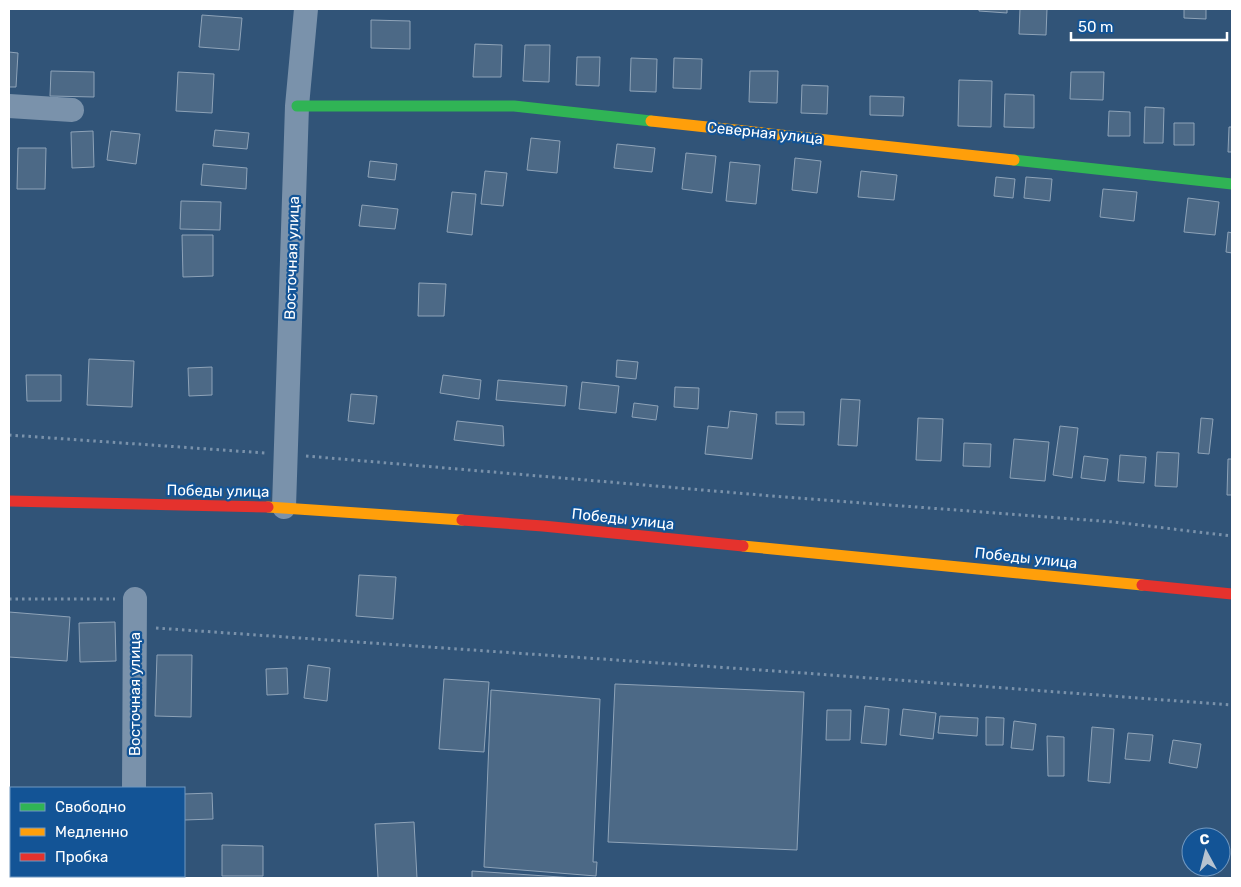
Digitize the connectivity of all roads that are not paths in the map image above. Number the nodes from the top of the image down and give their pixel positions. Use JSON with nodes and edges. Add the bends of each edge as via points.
{"nodes":[{"id":1,"x":306,"y":9,"type":"edge"},
{"id":2,"x":9,"y":106,"type":"edge"},
{"id":3,"x":297,"y":106,"type":"junction"},
{"id":4,"x":72,"y":110,"type":"dead end"},
{"id":5,"x":1232,"y":184,"type":"edge"},
{"id":6,"x":9,"y":501,"type":"edge"},
{"id":7,"x":284,"y":507,"type":"junction"},
{"id":8,"x":1232,"y":594,"type":"edge"},
{"id":9,"x":135,"y":599,"type":"road end"},
{"id":10,"x":134,"y":787,"type":"edge"},
{"id":11,"x":133,"y":877,"type":"edge"},
{"id":12,"x":121,"y":878,"type":"edge"}],
"edges":[{"from":1,"to":3,"type":"street","name":"Восточная улица"},
{"from":2,"to":4,"type":"street"},
{"from":3,"to":5,"type":"main road","name":"Северная улица","via":[[514,106]]},
{"from":3,"to":7,"type":"street","name":"Восточная улица"},
{"from":6,"to":7,"type":"main road","name":"Победы улица"},
{"from":7,"to":8,"type":"main road","name":"Победы улица","via":[[543,526]]},
{"from":9,"to":10,"type":"street","name":"Восточная улица"},
{"from":11,"to":12,"type":"street"}]}
